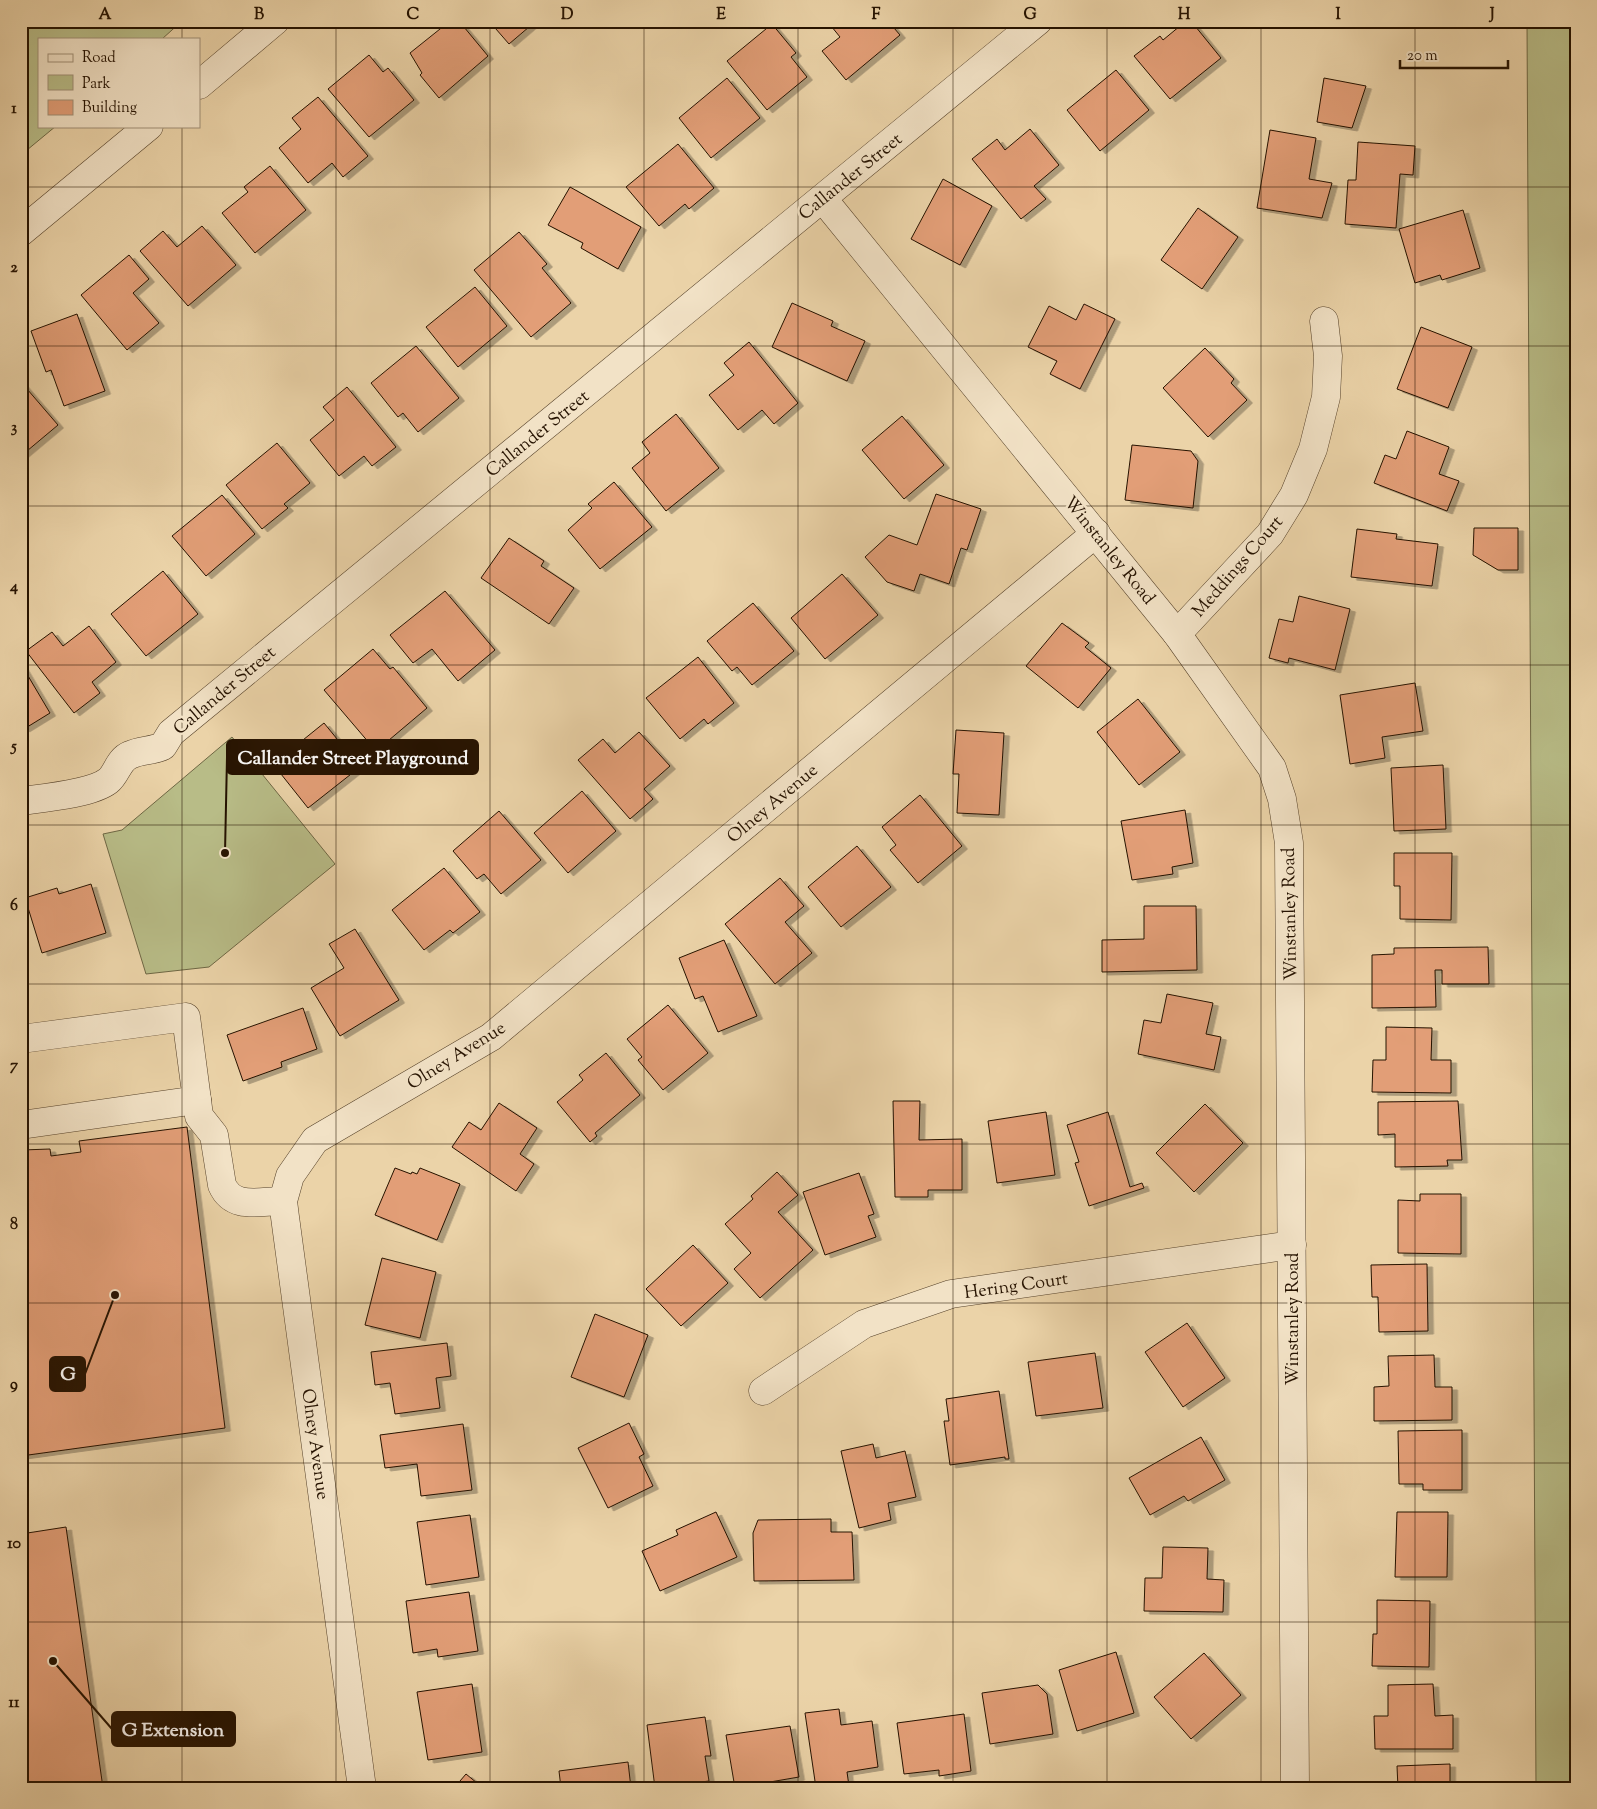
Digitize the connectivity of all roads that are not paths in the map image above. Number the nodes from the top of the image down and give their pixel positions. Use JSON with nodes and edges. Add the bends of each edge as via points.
{"nodes":[{"id":1,"x":276,"y":21,"type":"edge"},
{"id":2,"x":1038,"y":21,"type":"edge"},
{"id":3,"x":200,"y":84,"type":"edge"},
{"id":4,"x":147,"y":128,"type":"edge"},
{"id":5,"x":823,"y":199,"type":"junction"},
{"id":6,"x":21,"y":232,"type":"edge"},
{"id":7,"x":1324,"y":321,"type":"dead end"},
{"id":8,"x":1096,"y":533,"type":"junction"},
{"id":9,"x":1177,"y":634,"type":"junction"},
{"id":10,"x":21,"y":801,"type":"edge"},
{"id":11,"x":21,"y":1039,"type":"edge"},
{"id":12,"x":196,"y":1100,"type":"junction"},
{"id":13,"x":21,"y":1125,"type":"edge"},
{"id":14,"x":283,"y":1201,"type":"junction"},
{"id":15,"x":1292,"y":1245,"type":"junction"},
{"id":16,"x":763,"y":1391,"type":"dead end"},
{"id":17,"x":362,"y":1788,"type":"edge"},
{"id":18,"x":1295,"y":1788,"type":"edge"}],
"edges":[{"from":1,"to":3,"type":"street"},
{"from":2,"to":5,"type":"street","name":"Callander Street"},
{"from":4,"to":6,"type":"street"},
{"from":5,"to":8,"type":"street","name":"Winstanley Road"},
{"from":5,"to":10,"type":"street","name":"Callander Street","via":[[171,733],[166,744],[128,756],[109,780],[100,785]]},
{"from":7,"to":9,"type":"street","name":"Meddings Court","via":[[1328,356],[1326,397],[1313,449],[1294,495],[1270,534]]},
{"from":8,"to":9,"type":"street","name":"Winstanley Road"},
{"from":8,"to":14,"type":"street","name":"Olney Avenue","via":[[492,1037],[316,1140],[290,1176]]},
{"from":9,"to":15,"type":"street","name":"Winstanley Road","via":[[1272,768],[1282,800],[1289,843]]},
{"from":11,"to":12,"type":"street","via":[[186,1017]]},
{"from":12,"to":13,"type":"street"},
{"from":12,"to":14,"type":"street","via":[[200,1116],[214,1135],[225,1192],[240,1202]]},
{"from":14,"to":17,"type":"street","name":"Olney Avenue"},
{"from":15,"to":16,"type":"street","name":"Hering Court","via":[[951,1294],[864,1324]]},
{"from":15,"to":18,"type":"street","name":"Winstanley Road"}]}
